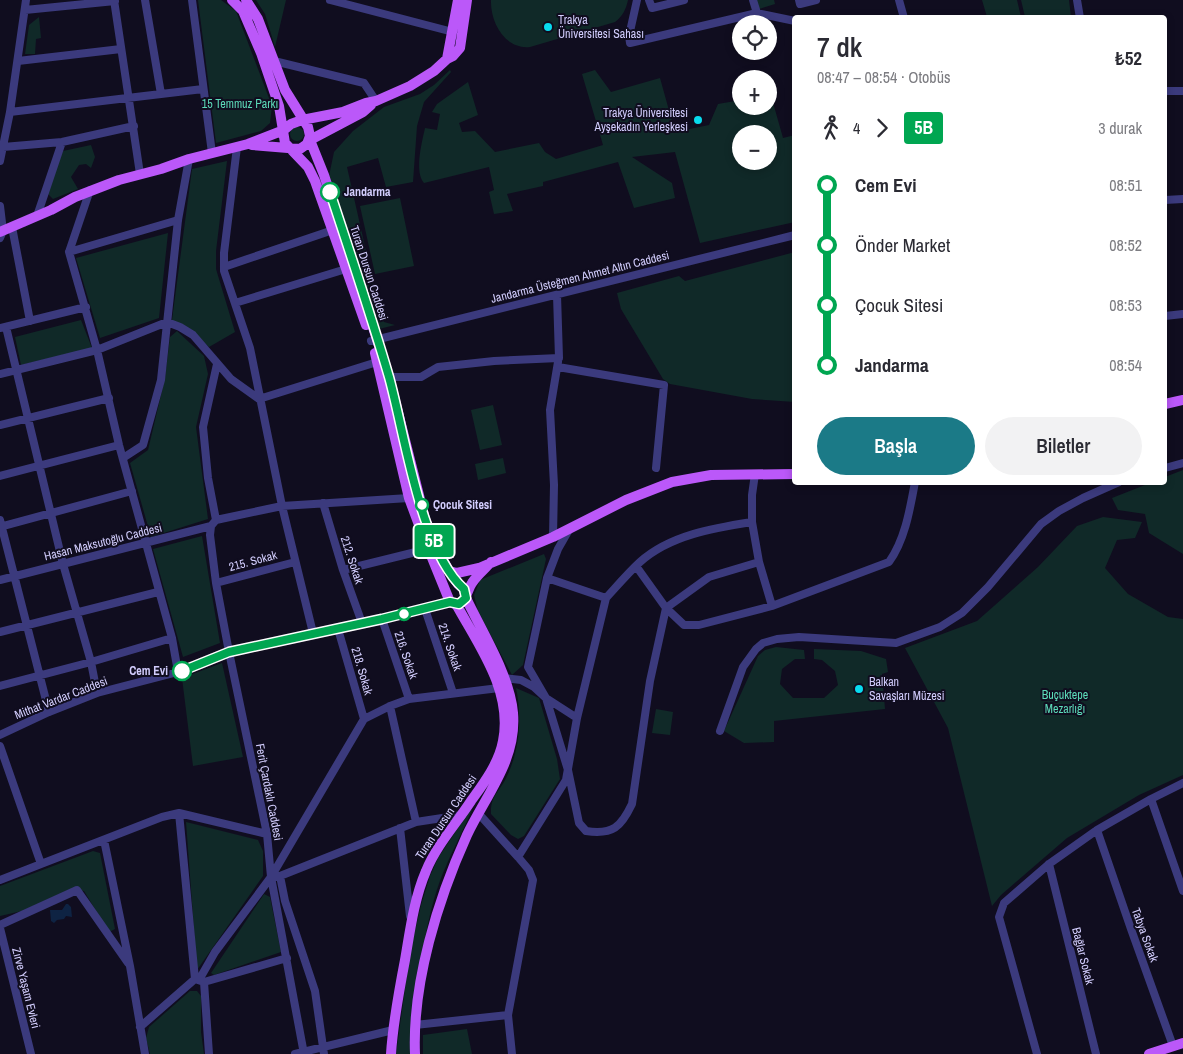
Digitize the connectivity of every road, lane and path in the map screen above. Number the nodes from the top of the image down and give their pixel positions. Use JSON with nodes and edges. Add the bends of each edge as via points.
{"nodes":[{"id":1,"x":26,"y":0,"type":"edge"},
{"id":2,"x":114,"y":0,"type":"edge"},
{"id":3,"x":145,"y":0,"type":"edge"},
{"id":4,"x":192,"y":0,"type":"edge"},
{"id":5,"x":232,"y":0,"type":"edge"},
{"id":6,"x":246,"y":0,"type":"edge"},
{"id":7,"x":330,"y":0,"type":"edge"},
{"id":8,"x":458,"y":0,"type":"edge"},
{"id":9,"x":468,"y":0,"type":"edge"},
{"id":10,"x":637,"y":0,"type":"edge"},
{"id":11,"x":649,"y":0,"type":"edge"},
{"id":12,"x":684,"y":0,"type":"edge"},
{"id":13,"x":753,"y":0,"type":"edge"},
{"id":14,"x":799,"y":0,"type":"edge"},
{"id":15,"x":816,"y":0,"type":"edge"},
{"id":16,"x":899,"y":0,"type":"edge"},
{"id":17,"x":1077,"y":0,"type":"edge"},
{"id":18,"x":25,"y":10,"type":"junction"},
{"id":19,"x":757,"y":13,"type":"junction"},
{"id":20,"x":903,"y":15,"type":"edge"},
{"id":21,"x":1080,"y":15,"type":"edge"},
{"id":22,"x":792,"y":20,"type":"edge"},
{"id":23,"x":453,"y":32,"type":"junction"},
{"id":24,"x":121,"y":49,"type":"junction"},
{"id":25,"x":447,"y":59,"type":"junction"},
{"id":26,"x":18,"y":61,"type":"junction"},
{"id":27,"x":274,"y":61,"type":"junction"},
{"id":28,"x":203,"y":89,"type":"junction"},
{"id":29,"x":1167,"y":90,"type":"edge"},
{"id":30,"x":1183,"y":91,"type":"edge"},
{"id":31,"x":161,"y":94,"type":"junction"},
{"id":32,"x":130,"y":98,"type":"junction"},
{"id":33,"x":376,"y":101,"type":"junction"},
{"id":34,"x":10,"y":112,"type":"junction"},
{"id":35,"x":302,"y":120,"type":"junction"},
{"id":36,"x":134,"y":126,"type":"junction"},
{"id":37,"x":284,"y":130,"type":"junction"},
{"id":38,"x":310,"y":140,"type":"junction"},
{"id":39,"x":62,"y":142,"type":"junction"},
{"id":40,"x":248,"y":144,"type":"junction"},
{"id":41,"x":3,"y":147,"type":"junction"},
{"id":42,"x":236,"y":147,"type":"junction"},
{"id":43,"x":292,"y":148,"type":"junction"},
{"id":44,"x":212,"y":153,"type":"junction"},
{"id":45,"x":189,"y":159,"type":"junction"},
{"id":46,"x":0,"y":161,"type":"edge"},
{"id":47,"x":140,"y":174,"type":"junction"},
{"id":48,"x":90,"y":190,"type":"junction"},
{"id":49,"x":1183,"y":199,"type":"edge"},
{"id":50,"x":1167,"y":200,"type":"edge"},
{"id":51,"x":0,"y":206,"type":"edge"},
{"id":52,"x":37,"y":216,"type":"junction"},
{"id":53,"x":178,"y":220,"type":"junction"},
{"id":54,"x":333,"y":230,"type":"junction"},
{"id":55,"x":4,"y":232,"type":"edge"},
{"id":56,"x":792,"y":237,"type":"edge"},
{"id":57,"x":69,"y":252,"type":"junction"},
{"id":58,"x":224,"y":267,"type":"junction"},
{"id":59,"x":346,"y":269,"type":"junction"},
{"id":60,"x":556,"y":295,"type":"junction"},
{"id":61,"x":235,"y":303,"type":"junction"},
{"id":62,"x":86,"y":307,"type":"junction"},
{"id":63,"x":1183,"y":314,"type":"edge"},
{"id":64,"x":1167,"y":316,"type":"edge"},
{"id":65,"x":30,"y":321,"type":"junction"},
{"id":66,"x":167,"y":322,"type":"junction"},
{"id":67,"x":3,"y":328,"type":"edge"},
{"id":68,"x":374,"y":340,"type":"junction"},
{"id":69,"x":97,"y":350,"type":"junction"},
{"id":70,"x":559,"y":358,"type":"junction"},
{"id":71,"x":377,"y":362,"type":"junction"},
{"id":72,"x":217,"y":364,"type":"junction"},
{"id":73,"x":558,"y":367,"type":"junction"},
{"id":74,"x":16,"y":371,"type":"junction"},
{"id":75,"x":0,"y":374,"type":"edge"},
{"id":76,"x":389,"y":377,"type":"junction"},
{"id":77,"x":108,"y":398,"type":"junction"},
{"id":78,"x":259,"y":399,"type":"junction"},
{"id":79,"x":1183,"y":400,"type":"edge"},
{"id":80,"x":1167,"y":404,"type":"edge"},
{"id":81,"x":28,"y":418,"type":"junction"},
{"id":82,"x":0,"y":426,"type":"edge"},
{"id":83,"x":119,"y":445,"type":"junction"},
{"id":84,"x":123,"y":458,"type":"junction"},
{"id":85,"x":1183,"y":463,"type":"edge"},
{"id":86,"x":39,"y":466,"type":"junction"},
{"id":87,"x":1167,"y":467,"type":"edge"},
{"id":88,"x":656,"y":468,"type":"dead end"},
{"id":89,"x":755,"y":474,"type":"junction"},
{"id":90,"x":792,"y":474,"type":"edge"},
{"id":91,"x":0,"y":476,"type":"edge"},
{"id":92,"x":914,"y":485,"type":"edge"},
{"id":93,"x":1112,"y":485,"type":"edge"},
{"id":94,"x":132,"y":491,"type":"junction"},
{"id":95,"x":410,"y":498,"type":"junction"},
{"id":96,"x":323,"y":503,"type":"junction"},
{"id":97,"x":282,"y":506,"type":"junction"},
{"id":98,"x":52,"y":514,"type":"junction"},
{"id":99,"x":752,"y":522,"type":"junction"},
{"id":100,"x":214,"y":523,"type":"junction"},
{"id":101,"x":1,"y":525,"type":"edge"},
{"id":102,"x":570,"y":528,"type":"junction"},
{"id":103,"x":553,"y":537,"type":"junction"},
{"id":104,"x":146,"y":542,"type":"junction"},
{"id":105,"x":428,"y":549,"type":"junction"},
{"id":106,"x":295,"y":562,"type":"junction"},
{"id":107,"x":759,"y":562,"type":"junction"},
{"id":108,"x":63,"y":564,"type":"junction"},
{"id":109,"x":488,"y":565,"type":"junction"},
{"id":110,"x":636,"y":566,"type":"junction"},
{"id":111,"x":343,"y":570,"type":"junction"},
{"id":112,"x":449,"y":571,"type":"junction"},
{"id":113,"x":14,"y":576,"type":"junction"},
{"id":114,"x":547,"y":578,"type":"junction"},
{"id":115,"x":0,"y":580,"type":"edge"},
{"id":116,"x":216,"y":583,"type":"junction"},
{"id":117,"x":458,"y":584,"type":"junction"},
{"id":118,"x":158,"y":592,"type":"junction"},
{"id":119,"x":466,"y":598,"type":"junction"},
{"id":120,"x":606,"y":598,"type":"junction"},
{"id":121,"x":451,"y":600,"type":"junction"},
{"id":122,"x":772,"y":606,"type":"junction"},
{"id":123,"x":666,"y":608,"type":"junction"},
{"id":124,"x":425,"y":609,"type":"junction"},
{"id":125,"x":76,"y":612,"type":"junction"},
{"id":126,"x":382,"y":619,"type":"junction"},
{"id":127,"x":362,"y":623,"type":"junction"},
{"id":128,"x":27,"y":624,"type":"junction"},
{"id":129,"x":338,"y":628,"type":"junction"},
{"id":130,"x":0,"y":632,"type":"edge"},
{"id":131,"x":313,"y":633,"type":"junction"},
{"id":132,"x":172,"y":638,"type":"junction"},
{"id":133,"x":229,"y":652,"type":"junction"},
{"id":134,"x":91,"y":662,"type":"junction"},
{"id":135,"x":178,"y":672,"type":"junction"},
{"id":136,"x":39,"y":676,"type":"junction"},
{"id":137,"x":504,"y":678,"type":"junction"},
{"id":138,"x":0,"y":686,"type":"edge"},
{"id":139,"x":503,"y":688,"type":"junction"},
{"id":140,"x":453,"y":692,"type":"junction"},
{"id":141,"x":98,"y":693,"type":"junction"},
{"id":142,"x":546,"y":698,"type":"junction"},
{"id":143,"x":409,"y":699,"type":"junction"},
{"id":144,"x":390,"y":706,"type":"junction"},
{"id":145,"x":49,"y":712,"type":"junction"},
{"id":146,"x":577,"y":718,"type":"junction"},
{"id":147,"x":364,"y":719,"type":"junction"},
{"id":148,"x":720,"y":731,"type":"dead end"},
{"id":149,"x":0,"y":734,"type":"edge"},
{"id":150,"x":0,"y":746,"type":"edge"},
{"id":151,"x":568,"y":770,"type":"junction"},
{"id":152,"x":1183,"y":782,"type":"edge"},
{"id":153,"x":1151,"y":799,"type":"junction"},
{"id":154,"x":179,"y":813,"type":"junction"},
{"id":155,"x":478,"y":814,"type":"junction"},
{"id":156,"x":462,"y":815,"type":"junction"},
{"id":157,"x":416,"y":822,"type":"junction"},
{"id":158,"x":400,"y":828,"type":"junction"},
{"id":159,"x":1097,"y":830,"type":"junction"},
{"id":160,"x":267,"y":834,"type":"junction"},
{"id":161,"x":104,"y":840,"type":"junction"},
{"id":162,"x":518,"y":857,"type":"junction"},
{"id":163,"x":41,"y":864,"type":"junction"},
{"id":164,"x":1049,"y":864,"type":"junction"},
{"id":165,"x":280,"y":876,"type":"junction"},
{"id":166,"x":271,"y":877,"type":"junction"},
{"id":167,"x":0,"y":880,"type":"edge"},
{"id":168,"x":1183,"y":891,"type":"edge"},
{"id":169,"x":411,"y":923,"type":"junction"},
{"id":170,"x":0,"y":926,"type":"edge"},
{"id":171,"x":287,"y":958,"type":"junction"},
{"id":172,"x":130,"y":966,"type":"junction"},
{"id":173,"x":199,"y":980,"type":"junction"},
{"id":174,"x":508,"y":1015,"type":"junction"},
{"id":175,"x":415,"y":1026,"type":"junction"},
{"id":176,"x":140,"y":1027,"type":"junction"},
{"id":177,"x":393,"y":1030,"type":"junction"},
{"id":178,"x":323,"y":1050,"type":"edge"},
{"id":179,"x":1176,"y":1050,"type":"edge"},
{"id":180,"x":304,"y":1053,"type":"edge"},
{"id":181,"x":31,"y":1054,"type":"edge"},
{"id":182,"x":145,"y":1054,"type":"edge"},
{"id":183,"x":209,"y":1054,"type":"edge"},
{"id":184,"x":295,"y":1054,"type":"edge"},
{"id":185,"x":391,"y":1054,"type":"edge"},
{"id":186,"x":415,"y":1054,"type":"edge"},
{"id":187,"x":512,"y":1054,"type":"edge"},
{"id":188,"x":1037,"y":1054,"type":"edge"},
{"id":189,"x":1096,"y":1054,"type":"edge"},
{"id":190,"x":1149,"y":1054,"type":"edge"}],
"edges":[{"from":1,"to":18,"type":"street"},
{"from":2,"to":18,"type":"street"},
{"from":2,"to":24,"type":"street"},
{"from":3,"to":31,"type":"street"},
{"from":4,"to":28,"type":"street"},
{"from":5,"to":37,"type":"main road","via":[[243,11],[261,53]]},
{"from":6,"to":27,"type":"main road","via":[[258,19]]},
{"from":7,"to":23,"type":"street"},
{"from":8,"to":23,"type":"main road"},
{"from":9,"to":25,"type":"main road","via":[[460,48]]},
{"from":10,"to":19,"type":"street","via":[[630,42]]},
{"from":11,"to":12,"type":"street","via":[[652,8]]},
{"from":13,"to":19,"type":"street"},
{"from":14,"to":15,"type":"street","via":[[800,4]]},
{"from":16,"to":20,"type":"street"},
{"from":17,"to":21,"type":"street"},
{"from":18,"to":26,"type":"street"},
{"from":19,"to":22,"type":"street"},
{"from":23,"to":25,"type":"main road"},
{"from":24,"to":26,"type":"street"},
{"from":24,"to":32,"type":"street"},
{"from":25,"to":33,"type":"main road","via":[[422,80]]},
{"from":26,"to":34,"type":"street"},
{"from":27,"to":33,"type":"street","via":[[364,83]]},
{"from":27,"to":35,"type":"main road"},
{"from":28,"to":31,"type":"street"},
{"from":28,"to":44,"type":"street"},
{"from":29,"to":30,"type":"street"},
{"from":31,"to":32,"type":"street"},
{"from":32,"to":34,"type":"street"},
{"from":32,"to":36,"type":"street"},
{"from":33,"to":35,"type":"main road"},
{"from":33,"to":38,"type":"main road","via":[[363,112]]},
{"from":34,"to":41,"type":"street"},
{"from":35,"to":37,"type":"main road"},
{"from":35,"to":38,"type":"main road","via":[[310,131]]},
{"from":36,"to":39,"type":"street"},
{"from":36,"to":47,"type":"street"},
{"from":37,"to":40,"type":"main road"},
{"from":37,"to":43,"type":"main road","via":[[285,143]]},
{"from":38,"to":43,"type":"main road","via":[[300,149]]},
{"from":38,"to":68,"type":"main road","name":"Turan Dursun Caddesi","via":[[324,175]]},
{"from":39,"to":41,"type":"street"},
{"from":39,"to":52,"type":"street"},
{"from":40,"to":42,"type":"main road"},
{"from":40,"to":43,"type":"main road"},
{"from":41,"to":46,"type":"street"},
{"from":42,"to":44,"type":"main road"},
{"from":42,"to":58,"type":"street"},
{"from":43,"to":54,"type":"main road","name":"Turan Dursun Caddesi","via":[[312,174]]},
{"from":44,"to":45,"type":"main road"},
{"from":45,"to":47,"type":"main road"},
{"from":45,"to":53,"type":"street"},
{"from":47,"to":48,"type":"main road"},
{"from":48,"to":52,"type":"main road"},
{"from":48,"to":57,"type":"street"},
{"from":49,"to":50,"type":"street"},
{"from":51,"to":55,"type":"street"},
{"from":52,"to":55,"type":"main road"},
{"from":53,"to":57,"type":"street"},
{"from":53,"to":66,"type":"street"},
{"from":54,"to":58,"type":"street"},
{"from":54,"to":59,"type":"main road","name":"Turan Dursun Caddesi"},
{"from":55,"to":65,"type":"street"},
{"from":56,"to":60,"type":"street","name":"Jandarma Üsteğmen Ahmet Altın Caddesi"},
{"from":57,"to":62,"type":"street"},
{"from":58,"to":61,"type":"street"},
{"from":59,"to":61,"type":"street"},
{"from":59,"to":68,"type":"main road","name":"Turan Dursun Caddesi"},
{"from":60,"to":68,"type":"street","name":"Jandarma Üsteğmen Ahmet Altın Caddesi"},
{"from":60,"to":70,"type":"street"},
{"from":61,"to":78,"type":"street","via":[[250,348]]},
{"from":62,"to":65,"type":"street"},
{"from":62,"to":69,"type":"street"},
{"from":63,"to":64,"type":"street"},
{"from":65,"to":67,"type":"street"},
{"from":66,"to":69,"type":"street"},
{"from":66,"to":72,"type":"street","via":[[193,335]]},
{"from":66,"to":84,"type":"street","via":[[161,380],[143,445]]},
{"from":67,"to":74,"type":"street"},
{"from":68,"to":71,"type":"main road","name":"Turan Dursun Caddesi"},
{"from":68,"to":76,"type":"main road","name":"Turan Dursun Caddesi"},
{"from":69,"to":74,"type":"street"},
{"from":69,"to":77,"type":"street"},
{"from":70,"to":73,"type":"street"},
{"from":70,"to":76,"type":"street","via":[[438,367],[421,377]]},
{"from":71,"to":78,"type":"street"},
{"from":71,"to":95,"type":"main road","name":"Turan Dursun Caddesi"},
{"from":72,"to":78,"type":"street","via":[[231,379]]},
{"from":72,"to":100,"type":"street","via":[[203,427]]},
{"from":73,"to":88,"type":"street","via":[[664,385]]},
{"from":73,"to":103,"type":"street","via":[[550,410]]},
{"from":74,"to":75,"type":"street"},
{"from":74,"to":81,"type":"street"},
{"from":76,"to":112,"type":"main road","name":"Turan Dursun Caddesi","via":[[426,519]]},
{"from":77,"to":81,"type":"street"},
{"from":77,"to":83,"type":"street"},
{"from":78,"to":97,"type":"street"},
{"from":79,"to":80,"type":"main road"},
{"from":81,"to":82,"type":"street"},
{"from":81,"to":86,"type":"street"},
{"from":83,"to":84,"type":"street"},
{"from":83,"to":86,"type":"street"},
{"from":84,"to":94,"type":"street"},
{"from":85,"to":87,"type":"street"},
{"from":86,"to":91,"type":"street"},
{"from":86,"to":98,"type":"street"},
{"from":89,"to":90,"type":"main road"},
{"from":89,"to":99,"type":"street"},
{"from":89,"to":102,"type":"main road","via":[[711,475],[672,482],[626,500]]},
{"from":92,"to":122,"type":"street","via":[[896,552],[889,562]]},
{"from":93,"to":148,"type":"street","via":[[1075,502],[1042,524],[988,587],[962,613],[940,627],[896,644],[799,637],[763,643],[743,667]]},
{"from":94,"to":98,"type":"street"},
{"from":94,"to":104,"type":"street"},
{"from":95,"to":96,"type":"street","name":"Hasan Maksutoğlu Caddesi"},
{"from":95,"to":105,"type":"main road","name":"Turan Dursun Caddesi"},
{"from":96,"to":97,"type":"street","name":"Hasan Maksutoğlu Caddesi"},
{"from":96,"to":111,"type":"street","name":"212. Sokak"},
{"from":97,"to":100,"type":"street","name":"Hasan Maksutoğlu Caddesi"},
{"from":97,"to":106,"type":"street"},
{"from":98,"to":101,"type":"street"},
{"from":98,"to":108,"type":"street"},
{"from":99,"to":107,"type":"street"},
{"from":99,"to":110,"type":"street","via":[[686,536],[664,546]]},
{"from":100,"to":104,"type":"street","name":"Hasan Maksutoğlu Caddesi"},
{"from":100,"to":116,"type":"street","name":"Ferit Çardaklı Caddesi","via":[[210,535]]},
{"from":101,"to":113,"type":"street"},
{"from":102,"to":103,"type":"main road"},
{"from":102,"to":114,"type":"street"},
{"from":103,"to":109,"type":"main road"},
{"from":104,"to":108,"type":"street","name":"Hasan Maksutoğlu Caddesi"},
{"from":104,"to":118,"type":"street"},
{"from":105,"to":111,"type":"street"},
{"from":105,"to":121,"type":"main road","name":"Turan Dursun Caddesi"},
{"from":106,"to":116,"type":"street","name":"215. Sokak"},
{"from":106,"to":131,"type":"street"},
{"from":107,"to":122,"type":"street"},
{"from":107,"to":123,"type":"street","via":[[709,577]]},
{"from":108,"to":113,"type":"street","name":"Hasan Maksutoğlu Caddesi"},
{"from":108,"to":125,"type":"street"},
{"from":109,"to":112,"type":"main road","via":[[470,571]]},
{"from":109,"to":117,"type":"main road"},
{"from":109,"to":119,"type":"main road","via":[[473,582]]},
{"from":110,"to":120,"type":"street"},
{"from":110,"to":123,"type":"street"},
{"from":111,"to":127,"type":"street","name":"212. Sokak"},
{"from":112,"to":117,"type":"main road","name":"Turan Dursun Caddesi"},
{"from":113,"to":115,"type":"street","name":"Hasan Maksutoğlu Caddesi"},
{"from":113,"to":128,"type":"street"},
{"from":114,"to":120,"type":"street"},
{"from":114,"to":142,"type":"street","via":[[528,667]]},
{"from":116,"to":133,"type":"street","name":"Ferit Çardaklı Caddesi"},
{"from":117,"to":119,"type":"main road","via":[[464,589]]},
{"from":117,"to":121,"type":"main road","via":[[451,587]]},
{"from":118,"to":125,"type":"street"},
{"from":118,"to":132,"type":"street"},
{"from":119,"to":121,"type":"main road","via":[[462,603]]},
{"from":119,"to":137,"type":"main road","name":"Turan Dursun Caddesi"},
{"from":120,"to":146,"type":"street"},
{"from":121,"to":124,"type":"street","name":"Mithat Vardar Caddesi"},
{"from":121,"to":139,"type":"main road","name":"Turan Dursun Caddesi"},
{"from":122,"to":123,"type":"street","via":[[692,626],[684,625]]},
{"from":123,"to":151,"type":"street","via":[[650,681],[632,804],[623,822],[614,829],[586,832],[579,823]]},
{"from":124,"to":126,"type":"street","name":"Mithat Vardar Caddesi"},
{"from":124,"to":140,"type":"street","name":"214. Sokak"},
{"from":125,"to":128,"type":"street"},
{"from":125,"to":134,"type":"street"},
{"from":126,"to":127,"type":"street","name":"Mithat Vardar Caddesi"},
{"from":126,"to":143,"type":"street","name":"216. Sokak"},
{"from":127,"to":129,"type":"street","name":"Mithat Vardar Caddesi"},
{"from":128,"to":130,"type":"street"},
{"from":128,"to":136,"type":"street"},
{"from":129,"to":131,"type":"street","name":"Mithat Vardar Caddesi"},
{"from":129,"to":147,"type":"street","name":"218. Sokak"},
{"from":131,"to":133,"type":"street","name":"Mithat Vardar Caddesi"},
{"from":132,"to":134,"type":"street"},
{"from":132,"to":135,"type":"street"},
{"from":133,"to":135,"type":"street","name":"Mithat Vardar Caddesi"},
{"from":133,"to":160,"type":"street","name":"Ferit Çardaklı Caddesi"},
{"from":134,"to":136,"type":"street"},
{"from":134,"to":141,"type":"street"},
{"from":135,"to":141,"type":"street","name":"Mithat Vardar Caddesi"},
{"from":136,"to":138,"type":"street"},
{"from":136,"to":145,"type":"street"},
{"from":137,"to":139,"type":"main road","name":"Turan Dursun Caddesi"},
{"from":137,"to":142,"type":"street","via":[[521,680]]},
{"from":139,"to":140,"type":"street"},
{"from":139,"to":155,"type":"main road","via":[[513,713],[510,747],[503,769]]},
{"from":139,"to":156,"type":"main road","name":"Turan Dursun Caddesi","via":[[503,742],[489,774]]},
{"from":140,"to":143,"type":"street"},
{"from":141,"to":145,"type":"street","name":"Mithat Vardar Caddesi"},
{"from":142,"to":146,"type":"street"},
{"from":142,"to":151,"type":"street"},
{"from":143,"to":144,"type":"street"},
{"from":144,"to":147,"type":"street"},
{"from":144,"to":157,"type":"street"},
{"from":145,"to":149,"type":"street","name":"Mithat Vardar Caddesi"},
{"from":146,"to":151,"type":"street"},
{"from":147,"to":166,"type":"street"},
{"from":150,"to":163,"type":"street"},
{"from":151,"to":162,"type":"street","via":[[566,780]]},
{"from":152,"to":153,"type":"street"},
{"from":153,"to":159,"type":"street"},
{"from":153,"to":168,"type":"street"},
{"from":154,"to":160,"type":"street"},
{"from":154,"to":161,"type":"street"},
{"from":154,"to":173,"type":"street"},
{"from":155,"to":162,"type":"street"},
{"from":155,"to":175,"type":"main road","via":[[439,909],[426,954]]},
{"from":156,"to":157,"type":"street"},
{"from":156,"to":169,"type":"main road","name":"Turan Dursun Caddesi","via":[[426,870]]},
{"from":157,"to":158,"type":"street"},
{"from":158,"to":165,"type":"street"},
{"from":158,"to":169,"type":"street"},
{"from":159,"to":164,"type":"street"},
{"from":159,"to":179,"type":"street","name":"Tabya Sokak"},
{"from":160,"to":166,"type":"street","name":"Ferit Çardaklı Caddesi"},
{"from":161,"to":163,"type":"street"},
{"from":161,"to":172,"type":"street"},
{"from":162,"to":174,"type":"street","via":[[533,880]]},
{"from":163,"to":167,"type":"street"},
{"from":164,"to":188,"type":"street","via":[[1004,903],[999,917]]},
{"from":164,"to":189,"type":"street","name":"Bağlar Sokak"},
{"from":165,"to":166,"type":"street"},
{"from":165,"to":178,"type":"street","via":[[315,991]]},
{"from":166,"to":171,"type":"street","name":"Ferit Çardaklı Caddesi"},
{"from":166,"to":173,"type":"street","via":[[215,952]]},
{"from":169,"to":177,"type":"main road","name":"Turan Dursun Caddesi"},
{"from":170,"to":172,"type":"street","via":[[76,890]]},
{"from":170,"to":181,"type":"street","name":"Zirve Yaşam Evleri"},
{"from":171,"to":173,"type":"street"},
{"from":171,"to":180,"type":"street","name":"Ferit Çardaklı Caddesi"},
{"from":172,"to":176,"type":"street"},
{"from":173,"to":176,"type":"street"},
{"from":173,"to":183,"type":"street"},
{"from":174,"to":175,"type":"street"},
{"from":174,"to":187,"type":"street"},
{"from":175,"to":186,"type":"main road"},
{"from":176,"to":182,"type":"street"},
{"from":177,"to":178,"type":"street"},
{"from":177,"to":185,"type":"main road","name":"Turan Dursun Caddesi"},
{"from":178,"to":180,"type":"street"},
{"from":179,"to":190,"type":"main road"},
{"from":180,"to":184,"type":"street"}]}
